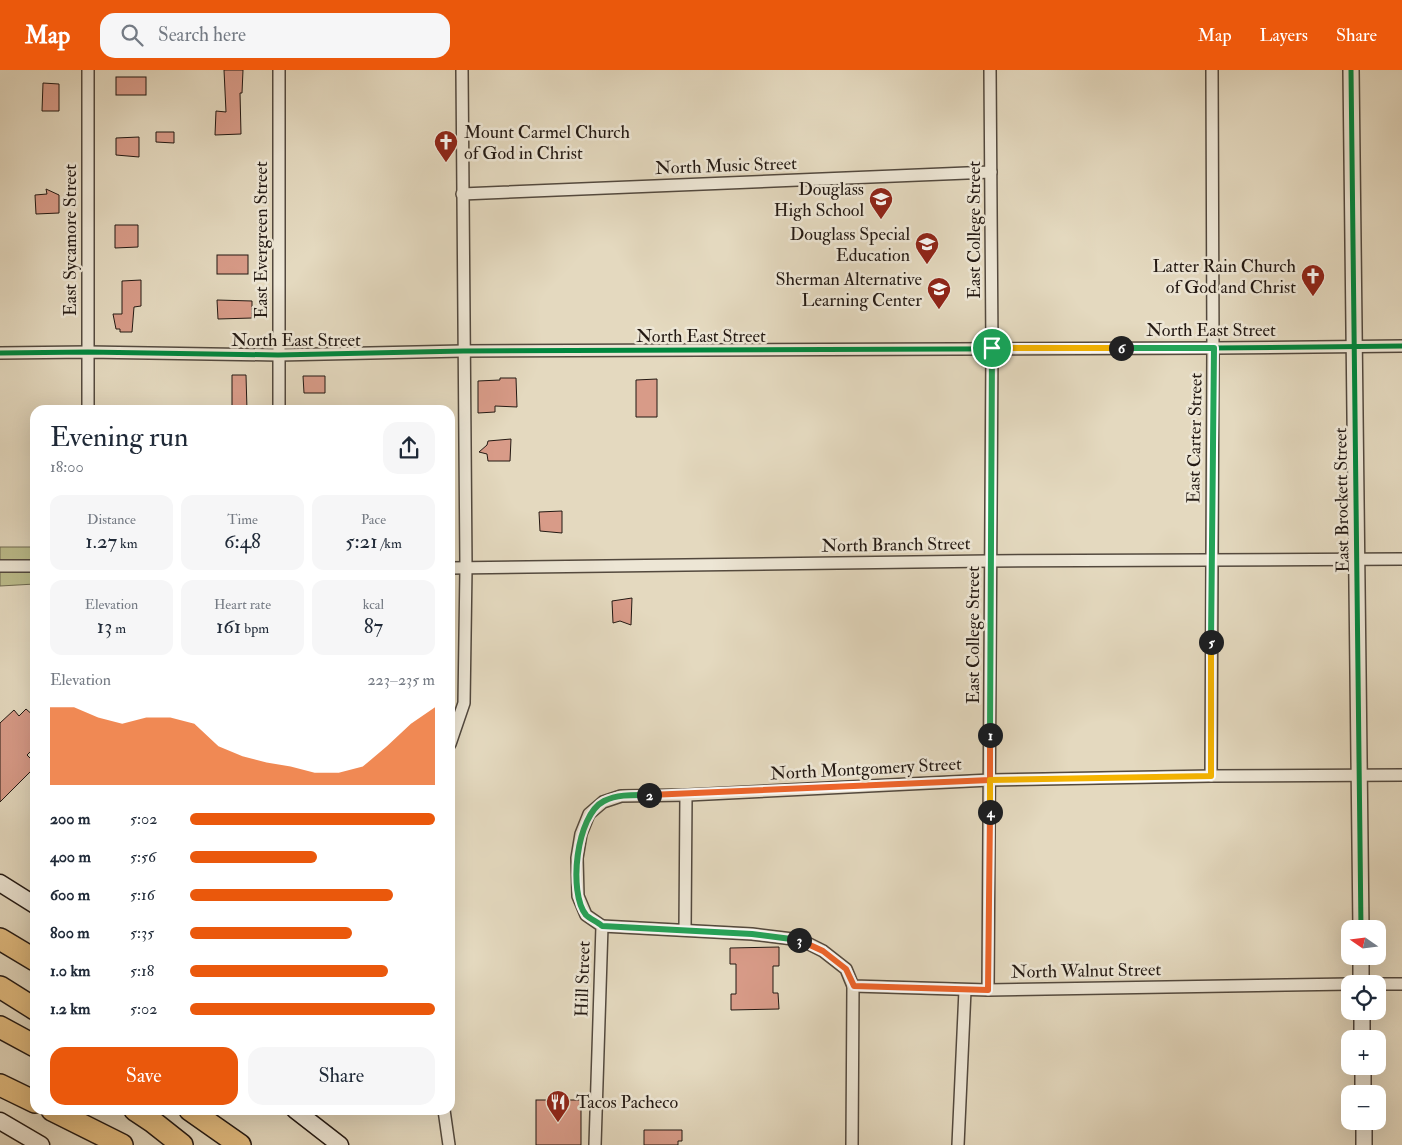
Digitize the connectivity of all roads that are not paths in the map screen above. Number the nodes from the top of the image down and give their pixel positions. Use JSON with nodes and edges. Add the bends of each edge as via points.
{"nodes":[{"id":1,"x":88,"y":70,"type":"edge"},
{"id":2,"x":279,"y":70,"type":"edge"},
{"id":3,"x":462,"y":70,"type":"edge"},
{"id":4,"x":990,"y":70,"type":"edge"},
{"id":5,"x":1212,"y":70,"type":"edge"},
{"id":6,"x":1351,"y":70,"type":"edge"},
{"id":7,"x":991,"y":172,"type":"junction"},
{"id":8,"x":462,"y":194,"type":"junction"},
{"id":9,"x":1354,"y":346,"type":"junction"},
{"id":10,"x":1402,"y":346,"type":"edge"},
{"id":11,"x":992,"y":348,"type":"junction"},
{"id":12,"x":1214,"y":348,"type":"junction"},
{"id":13,"x":463,"y":351,"type":"junction"},
{"id":14,"x":88,"y":352,"type":"junction"},
{"id":15,"x":0,"y":354,"type":"edge"},
{"id":16,"x":278,"y":355,"type":"junction"},
{"id":17,"x":88,"y":405,"type":"edge"},
{"id":18,"x":279,"y":405,"type":"edge"},
{"id":19,"x":1357,"y":558,"type":"junction"},
{"id":20,"x":1402,"y":559,"type":"edge"},
{"id":21,"x":990,"y":561,"type":"junction"},
{"id":22,"x":1211,"y":561,"type":"junction"},
{"id":23,"x":0,"y":566,"type":"edge"},
{"id":24,"x":30,"y":566,"type":"edge"},
{"id":25,"x":455,"y":568,"type":"edge"},
{"id":26,"x":466,"y":568,"type":"junction"},
{"id":27,"x":455,"y":730,"type":"edge"},
{"id":28,"x":1402,"y":775,"type":"edge"},
{"id":29,"x":1211,"y":776,"type":"junction"},
{"id":30,"x":1359,"y":776,"type":"junction"},
{"id":31,"x":990,"y":780,"type":"junction"},
{"id":32,"x":686,"y":795,"type":"junction"},
{"id":33,"x":602,"y":802,"type":"joint"},
{"id":34,"x":0,"y":882,"type":"edge"},
{"id":35,"x":30,"y":902,"type":"edge"},
{"id":36,"x":1361,"y":920,"type":"edge"},
{"id":37,"x":602,"y":926,"type":"junction"},
{"id":38,"x":684,"y":930,"type":"junction"},
{"id":39,"x":0,"y":939,"type":"edge"},
{"id":40,"x":30,"y":957,"type":"edge"},
{"id":41,"x":1341,"y":984,"type":"edge"},
{"id":42,"x":1386,"y":984,"type":"edge"},
{"id":43,"x":1402,"y":984,"type":"edge"},
{"id":44,"x":854,"y":986,"type":"junction"},
{"id":45,"x":0,"y":987,"type":"edge"},
{"id":46,"x":965,"y":990,"type":"junction"},
{"id":47,"x":988,"y":990,"type":"junction"},
{"id":48,"x":30,"y":1005,"type":"edge"},
{"id":49,"x":0,"y":1027,"type":"edge"},
{"id":50,"x":30,"y":1043,"type":"edge"},
{"id":51,"x":0,"y":1085,"type":"edge"},
{"id":52,"x":30,"y":1100,"type":"edge"},
{"id":53,"x":62,"y":1115,"type":"edge"},
{"id":54,"x":142,"y":1115,"type":"edge"},
{"id":55,"x":197,"y":1115,"type":"edge"},
{"id":56,"x":217,"y":1115,"type":"edge"},
{"id":57,"x":301,"y":1115,"type":"edge"},
{"id":58,"x":445,"y":1115,"type":"edge"},
{"id":59,"x":0,"y":1121,"type":"edge"},
{"id":60,"x":1364,"y":1130,"type":"edge"},
{"id":61,"x":234,"y":1141,"type":"edge"},
{"id":62,"x":41,"y":1145,"type":"edge"},
{"id":63,"x":122,"y":1145,"type":"edge"},
{"id":64,"x":182,"y":1145,"type":"edge"},
{"id":65,"x":340,"y":1145,"type":"edge"},
{"id":66,"x":449,"y":1145,"type":"edge"},
{"id":67,"x":595,"y":1145,"type":"edge"},
{"id":68,"x":852,"y":1145,"type":"edge"},
{"id":69,"x":958,"y":1145,"type":"edge"},
{"id":70,"x":1364,"y":1145,"type":"edge"}],
"edges":[{"from":1,"to":14,"type":"street","name":"East Sycamore Street"},
{"from":2,"to":16,"type":"street","name":"East Evergreen Street"},
{"from":3,"to":8,"type":"street"},
{"from":4,"to":7,"type":"street","name":"East College Street"},
{"from":5,"to":12,"type":"street","name":"East Carter Street"},
{"from":6,"to":9,"type":"street","name":"East Brockett Street"},
{"from":7,"to":8,"type":"street","name":"North Music Street"},
{"from":7,"to":11,"type":"street","name":"East College Street"},
{"from":8,"to":13,"type":"street"},
{"from":9,"to":10,"type":"street","name":"North East Street"},
{"from":9,"to":12,"type":"street","name":"North East Street"},
{"from":9,"to":19,"type":"street","name":"East Brockett Street"},
{"from":11,"to":12,"type":"street","name":"North East Street"},
{"from":11,"to":13,"type":"street","name":"North East Street"},
{"from":11,"to":21,"type":"street","name":"East College Street"},
{"from":12,"to":22,"type":"street","name":"East Carter Street"},
{"from":13,"to":16,"type":"street","name":"North East Street"},
{"from":13,"to":26,"type":"street"},
{"from":14,"to":15,"type":"street","name":"North East Street"},
{"from":14,"to":16,"type":"street","name":"North East Street"},
{"from":14,"to":17,"type":"street","name":"East Sycamore Street"},
{"from":16,"to":18,"type":"street","name":"East Evergreen Street"},
{"from":19,"to":20,"type":"street","name":"North Branch Street"},
{"from":19,"to":22,"type":"street","name":"North Branch Street"},
{"from":19,"to":30,"type":"street","name":"East Brockett Street"},
{"from":21,"to":22,"type":"street","name":"North Branch Street"},
{"from":21,"to":26,"type":"street","name":"North Branch Street"},
{"from":21,"to":31,"type":"street","name":"East College Street"},
{"from":22,"to":29,"type":"street","name":"East Carter Street"},
{"from":23,"to":24,"type":"street"},
{"from":25,"to":26,"type":"street","name":"North Branch Street"},
{"from":26,"to":27,"type":"street","via":[[464,704]]},
{"from":28,"to":30,"type":"street","name":"North Montgomery Street"},
{"from":29,"to":30,"type":"street","name":"North Montgomery Street"},
{"from":29,"to":31,"type":"street","name":"North Montgomery Street"},
{"from":30,"to":36,"type":"street","name":"East Brockett Street"},
{"from":31,"to":32,"type":"street","name":"North Montgomery Street"},
{"from":31,"to":47,"type":"street","name":"East College Street"},
{"from":32,"to":33,"type":"street","name":"North Montgomery Street","via":[[621,796]]},
{"from":32,"to":38,"type":"street"},
{"from":33,"to":37,"type":"street","name":"Hill Street","via":[[589,814],[577,858],[578,896],[586,915]]},
{"from":34,"to":35,"type":"main road"},
{"from":37,"to":38,"type":"street"},
{"from":37,"to":67,"type":"street","name":"Hill Street"},
{"from":38,"to":44,"type":"street","via":[[801,940],[823,951],[846,969]]},
{"from":39,"to":40,"type":"highway"},
{"from":41,"to":47,"type":"street","name":"North Walnut Street"},
{"from":42,"to":43,"type":"street"},
{"from":44,"to":46,"type":"street","name":"North Walnut Street"},
{"from":44,"to":68,"type":"street"},
{"from":45,"to":48,"type":"highway"},
{"from":46,"to":47,"type":"street","name":"North Walnut Street"},
{"from":46,"to":69,"type":"street"},
{"from":49,"to":50,"type":"highway"},
{"from":51,"to":52,"type":"highway"},
{"from":53,"to":63,"type":"highway"},
{"from":54,"to":64,"type":"highway"},
{"from":55,"to":61,"type":"highway"},
{"from":56,"to":61,"type":"highway"},
{"from":57,"to":65,"type":"main road"},
{"from":58,"to":66,"type":"street"},
{"from":59,"to":62,"type":"main road"},
{"from":60,"to":70,"type":"street"}]}
